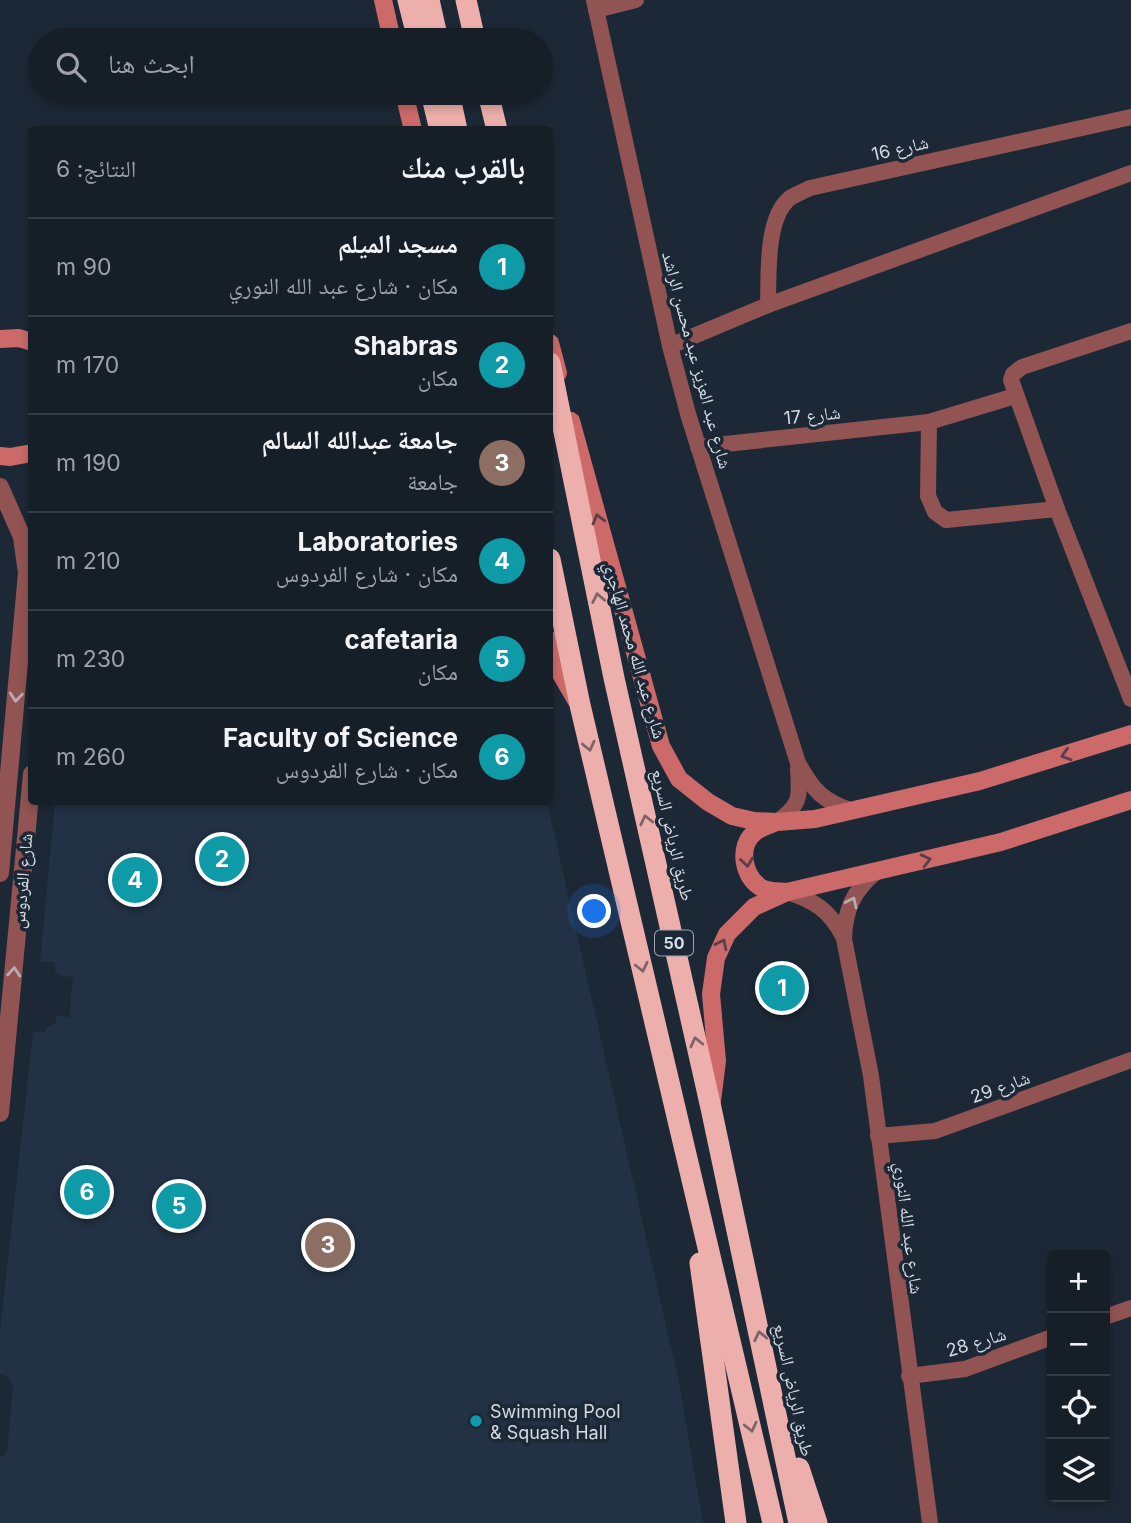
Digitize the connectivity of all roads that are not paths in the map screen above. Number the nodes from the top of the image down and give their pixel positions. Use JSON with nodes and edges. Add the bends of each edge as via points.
{"nodes":[{"id":1,"x":383,"y":0,"type":"edge"},
{"id":2,"x":408,"y":0,"type":"edge"},
{"id":3,"x":429,"y":0,"type":"edge"},
{"id":4,"x":466,"y":0,"type":"edge"},
{"id":5,"x":636,"y":0,"type":"edge"},
{"id":6,"x":595,"y":5,"type":"edge"},
{"id":7,"x":389,"y":28,"type":"edge"},
{"id":8,"x":415,"y":28,"type":"edge"},
{"id":9,"x":435,"y":28,"type":"edge"},
{"id":10,"x":472,"y":28,"type":"edge"},
{"id":11,"x":407,"y":105,"type":"edge"},
{"id":12,"x":434,"y":105,"type":"edge"},
{"id":13,"x":452,"y":105,"type":"edge"},
{"id":14,"x":491,"y":105,"type":"edge"},
{"id":15,"x":1131,"y":117,"type":"edge"},
{"id":16,"x":412,"y":126,"type":"edge"},
{"id":17,"x":439,"y":126,"type":"edge"},
{"id":18,"x":456,"y":126,"type":"edge"},
{"id":19,"x":496,"y":126,"type":"edge"},
{"id":20,"x":1131,"y":173,"type":"edge"},
{"id":21,"x":768,"y":305,"type":"junction"},
{"id":22,"x":1131,"y":331,"type":"edge"},
{"id":23,"x":0,"y":339,"type":"edge"},
{"id":24,"x":28,"y":341,"type":"edge"},
{"id":25,"x":670,"y":346,"type":"junction"},
{"id":26,"x":553,"y":354,"type":"edge"},
{"id":27,"x":553,"y":378,"type":"edge"},
{"id":28,"x":1016,"y":396,"type":"junction"},
{"id":29,"x":929,"y":422,"type":"junction"},
{"id":30,"x":698,"y":447,"type":"junction"},
{"id":31,"x":28,"y":454,"type":"edge"},
{"id":32,"x":0,"y":456,"type":"edge"},
{"id":33,"x":0,"y":487,"type":"edge"},
{"id":34,"x":1057,"y":509,"type":"junction"},
{"id":35,"x":553,"y":574,"type":"edge"},
{"id":36,"x":553,"y":651,"type":"edge"},
{"id":37,"x":1131,"y":699,"type":"edge"},
{"id":38,"x":580,"y":705,"type":"junction"},
{"id":39,"x":1131,"y":734,"type":"edge"},
{"id":40,"x":798,"y":763,"type":"junction"},
{"id":41,"x":1131,"y":800,"type":"edge"},
{"id":42,"x":29,"y":805,"type":"edge"},
{"id":43,"x":853,"y":811,"type":"junction"},
{"id":44,"x":777,"y":822,"type":"junction"},
{"id":45,"x":876,"y":872,"type":"junction"},
{"id":46,"x":0,"y":873,"type":"edge"},
{"id":47,"x":787,"y":892,"type":"junction"},
{"id":48,"x":844,"y":939,"type":"junction"},
{"id":49,"x":1131,"y":1060,"type":"edge"},
{"id":50,"x":712,"y":1108,"type":"junction"},
{"id":51,"x":0,"y":1113,"type":"edge"},
{"id":52,"x":878,"y":1136,"type":"junction"},
{"id":53,"x":689,"y":1164,"type":"junction"},
{"id":54,"x":1131,"y":1308,"type":"edge"},
{"id":55,"x":1110,"y":1315,"type":"edge"},
{"id":56,"x":1047,"y":1339,"type":"edge"},
{"id":57,"x":768,"y":1373,"type":"junction"},
{"id":58,"x":909,"y":1376,"type":"junction"},
{"id":59,"x":736,"y":1523,"type":"edge"},
{"id":60,"x":773,"y":1523,"type":"edge"},
{"id":61,"x":799,"y":1523,"type":"edge"},
{"id":62,"x":817,"y":1523,"type":"edge"},
{"id":63,"x":930,"y":1523,"type":"edge"}],
"edges":[{"from":1,"to":7,"type":"main road"},
{"from":2,"to":8,"type":"highway"},
{"from":3,"to":9,"type":"highway"},
{"from":4,"to":10,"type":"highway"},
{"from":5,"to":6,"type":"street"},
{"from":6,"to":25,"type":"street","name":"شارع عبد العزيز عبد محسن الراشد"},
{"from":11,"to":16,"type":"main road"},
{"from":12,"to":17,"type":"highway"},
{"from":13,"to":18,"type":"highway"},
{"from":14,"to":19,"type":"highway"},
{"from":15,"to":21,"type":"street","name":"شارع 16","via":[[810,188],[789,199],[774,222]]},
{"from":20,"to":21,"type":"street"},
{"from":21,"to":25,"type":"street"},
{"from":22,"to":28,"type":"street","via":[[1017,370],[1011,380]]},
{"from":23,"to":24,"type":"main road"},
{"from":25,"to":30,"type":"street","name":"شارع عبد العزيز عبد محسن الراشد"},
{"from":44,"to":26,"type":"main road","name":"شارع عبد الله محمد الهاجري","one_way":true,"via":[[732,816],[708,802],[679,779],[662,746]]},
{"from":50,"to":27,"type":"highway","name":"طريق الرياض السريع","number":"50","one_way":true,"via":[[614,678]]},
{"from":28,"to":29,"type":"street","name":"شارع 17"},
{"from":28,"to":34,"type":"street"},
{"from":29,"to":30,"type":"street","name":"شارع 17"},
{"from":29,"to":34,"type":"street","via":[[928,496],[935,512],[946,520]]},
{"from":30,"to":40,"type":"street","name":"شارع عبد العزيز عبد محسن الراشد"},
{"from":31,"to":32,"type":"main road"},
{"from":33,"to":46,"type":"street","name":"شارع الفردوس","one_way":true,"via":[[22,537],[27,573]]},
{"from":34,"to":37,"type":"street"},
{"from":35,"to":38,"type":"highway","number":"50"},
{"from":36,"to":38,"type":"main road","via":[[558,669]]},
{"from":38,"to":53,"type":"highway","number":"50","one_way":true},
{"from":39,"to":43,"type":"main road","name":"شارع عبد الله محمد الهاجري","one_way":true,"via":[[981,781]]},
{"from":40,"to":43,"type":"street","name":"شارع عبد العزيز عبد محسن الراشد","via":[[818,794]]},
{"from":40,"to":44,"type":"street","name":"شارع عبد العزيز عبد محسن الراشد","via":[[799,800],[794,810]]},
{"from":45,"to":41,"type":"main road","one_way":true,"via":[[1001,842]]},
{"from":51,"to":42,"type":"street","name":"شارع الفردوس","one_way":true},
{"from":43,"to":44,"type":"main road","name":"شارع عبد الله محمد الهاجري"},
{"from":44,"to":47,"type":"main road","one_way":true,"via":[[754,832],[744,856],[752,880],[762,888]]},
{"from":45,"to":47,"type":"main road"},
{"from":48,"to":45,"type":"street","name":"شارع عبد الله النوري","one_way":true,"via":[[850,901]]},
{"from":47,"to":48,"type":"street","name":"شارع عبد الله النوري","via":[[822,908]]},
{"from":50,"to":47,"type":"main road","one_way":true,"via":[[717,1061],[711,994],[716,958],[727,934],[754,907]]},
{"from":48,"to":52,"type":"street","name":"شارع عبد الله النوري"},
{"from":49,"to":52,"type":"street","name":"شارع 29","via":[[935,1131]]},
{"from":57,"to":50,"type":"highway","name":"طريق الرياض السريع","number":"50","one_way":true},
{"from":52,"to":58,"type":"street","name":"شارع عبد الله النوري"},
{"from":53,"to":59,"type":"highway"},
{"from":53,"to":60,"type":"highway","number":"50","one_way":true},
{"from":54,"to":55,"type":"street"},
{"from":56,"to":58,"type":"street","name":"شارع 28","via":[[965,1368]]},
{"from":57,"to":61,"type":"highway","name":"طريق الرياض السريع","number":"50"},
{"from":57,"to":62,"type":"highway"},
{"from":58,"to":63,"type":"street","name":"شارع عبد الله النوري"}]}
